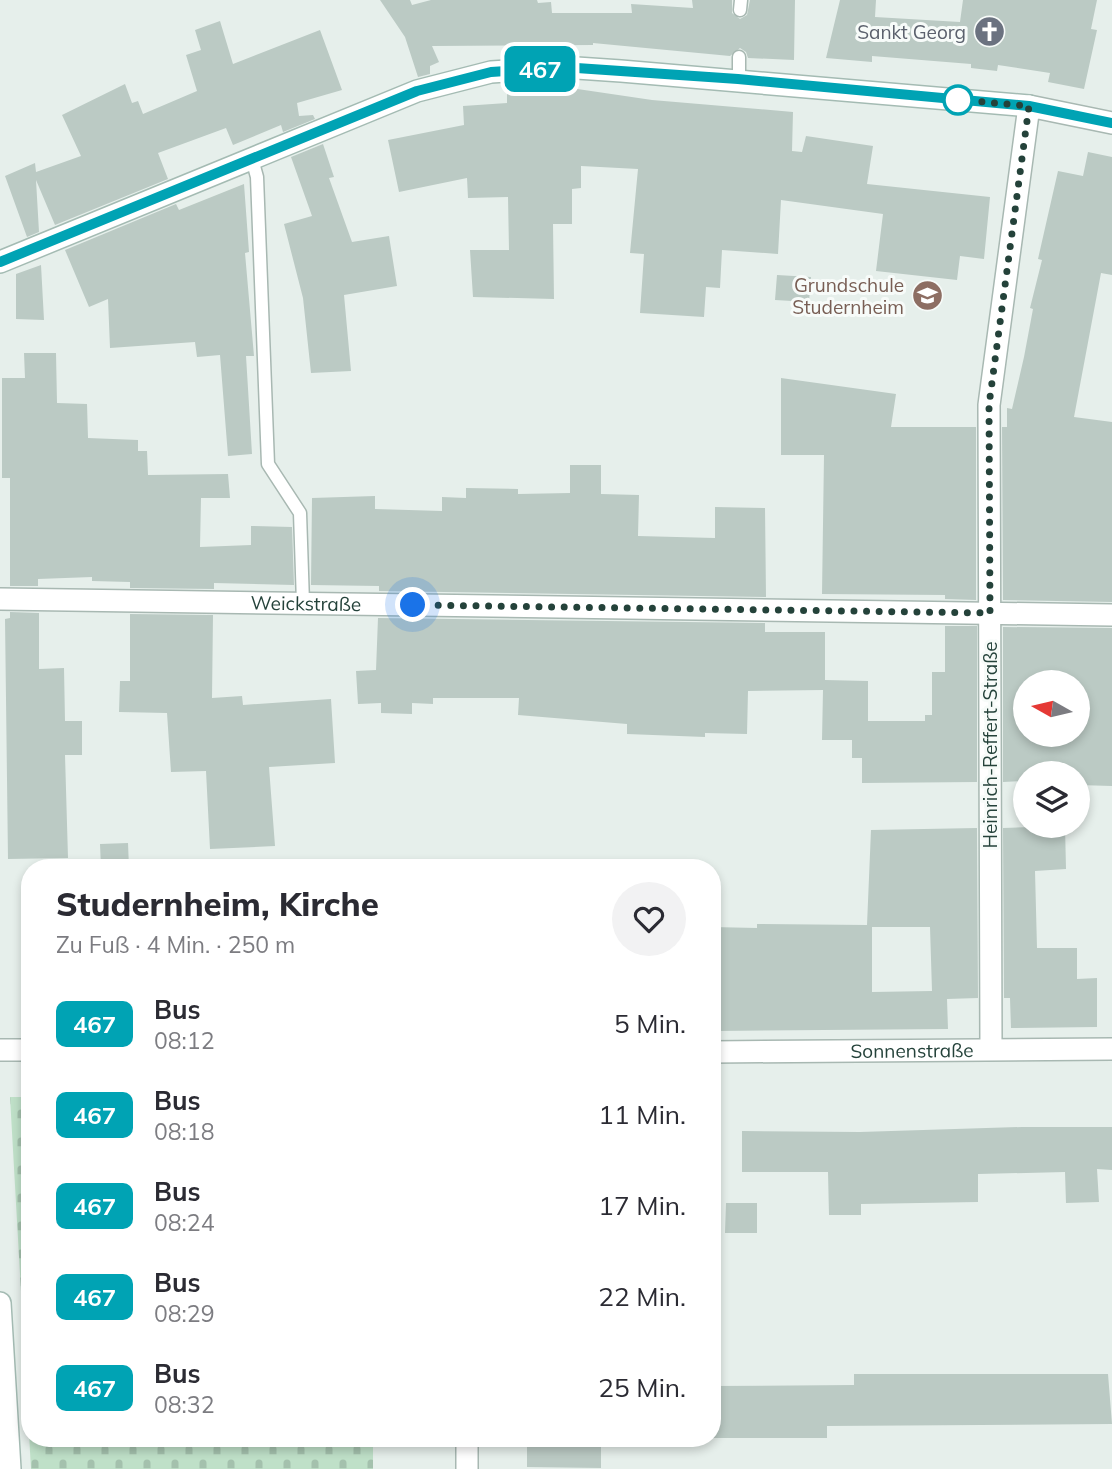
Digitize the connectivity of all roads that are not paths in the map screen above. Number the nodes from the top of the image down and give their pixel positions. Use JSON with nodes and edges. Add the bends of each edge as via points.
{"nodes":[{"id":1,"x":739,"y":57,"type":"dead end"},
{"id":2,"x":738,"y":79,"type":"junction"},
{"id":3,"x":1029,"y":106,"type":"junction"},
{"id":4,"x":1112,"y":123,"type":"edge"},
{"id":5,"x":252,"y":159,"type":"junction"},
{"id":6,"x":0,"y":262,"type":"edge"},
{"id":7,"x":0,"y":599,"type":"edge"},
{"id":8,"x":303,"y":603,"type":"junction"},
{"id":9,"x":990,"y":613,"type":"junction"},
{"id":10,"x":1112,"y":615,"type":"edge"},
{"id":11,"x":991,"y":1049,"type":"junction"},
{"id":12,"x":1112,"y":1049,"type":"edge"},
{"id":13,"x":0,"y":1050,"type":"edge"},
{"id":14,"x":21,"y":1050,"type":"edge"},
{"id":15,"x":721,"y":1052,"type":"edge"},
{"id":16,"x":0,"y":1303,"type":"edge"},
{"id":17,"x":467,"y":1447,"type":"edge"},
{"id":18,"x":10,"y":1469,"type":"edge"},
{"id":19,"x":467,"y":1469,"type":"edge"}],
"edges":[{"from":1,"to":2,"type":"lane"},
{"from":2,"to":3,"type":"street"},
{"from":2,"to":5,"type":"street","via":[[562,67],[491,72],[417,91]]},
{"from":3,"to":4,"type":"street"},
{"from":3,"to":9,"type":"street","name":"Heinrich-Reffert-Straße","via":[[989,405]]},
{"from":5,"to":6,"type":"street"},
{"from":5,"to":8,"type":"lane","via":[[257,177],[268,464],[300,513]]},
{"from":7,"to":8,"type":"street","name":"Weickstraße"},
{"from":8,"to":9,"type":"street","name":"Weickstraße"},
{"from":9,"to":10,"type":"street","name":"Weickstraße"},
{"from":9,"to":11,"type":"street","name":"Heinrich-Reffert-Straße"},
{"from":11,"to":12,"type":"street","name":"Sonnenstraße"},
{"from":11,"to":15,"type":"street","name":"Sonnenstraße"},
{"from":13,"to":14,"type":"street"},
{"from":16,"to":18,"type":"street"},
{"from":17,"to":19,"type":"street"}]}
